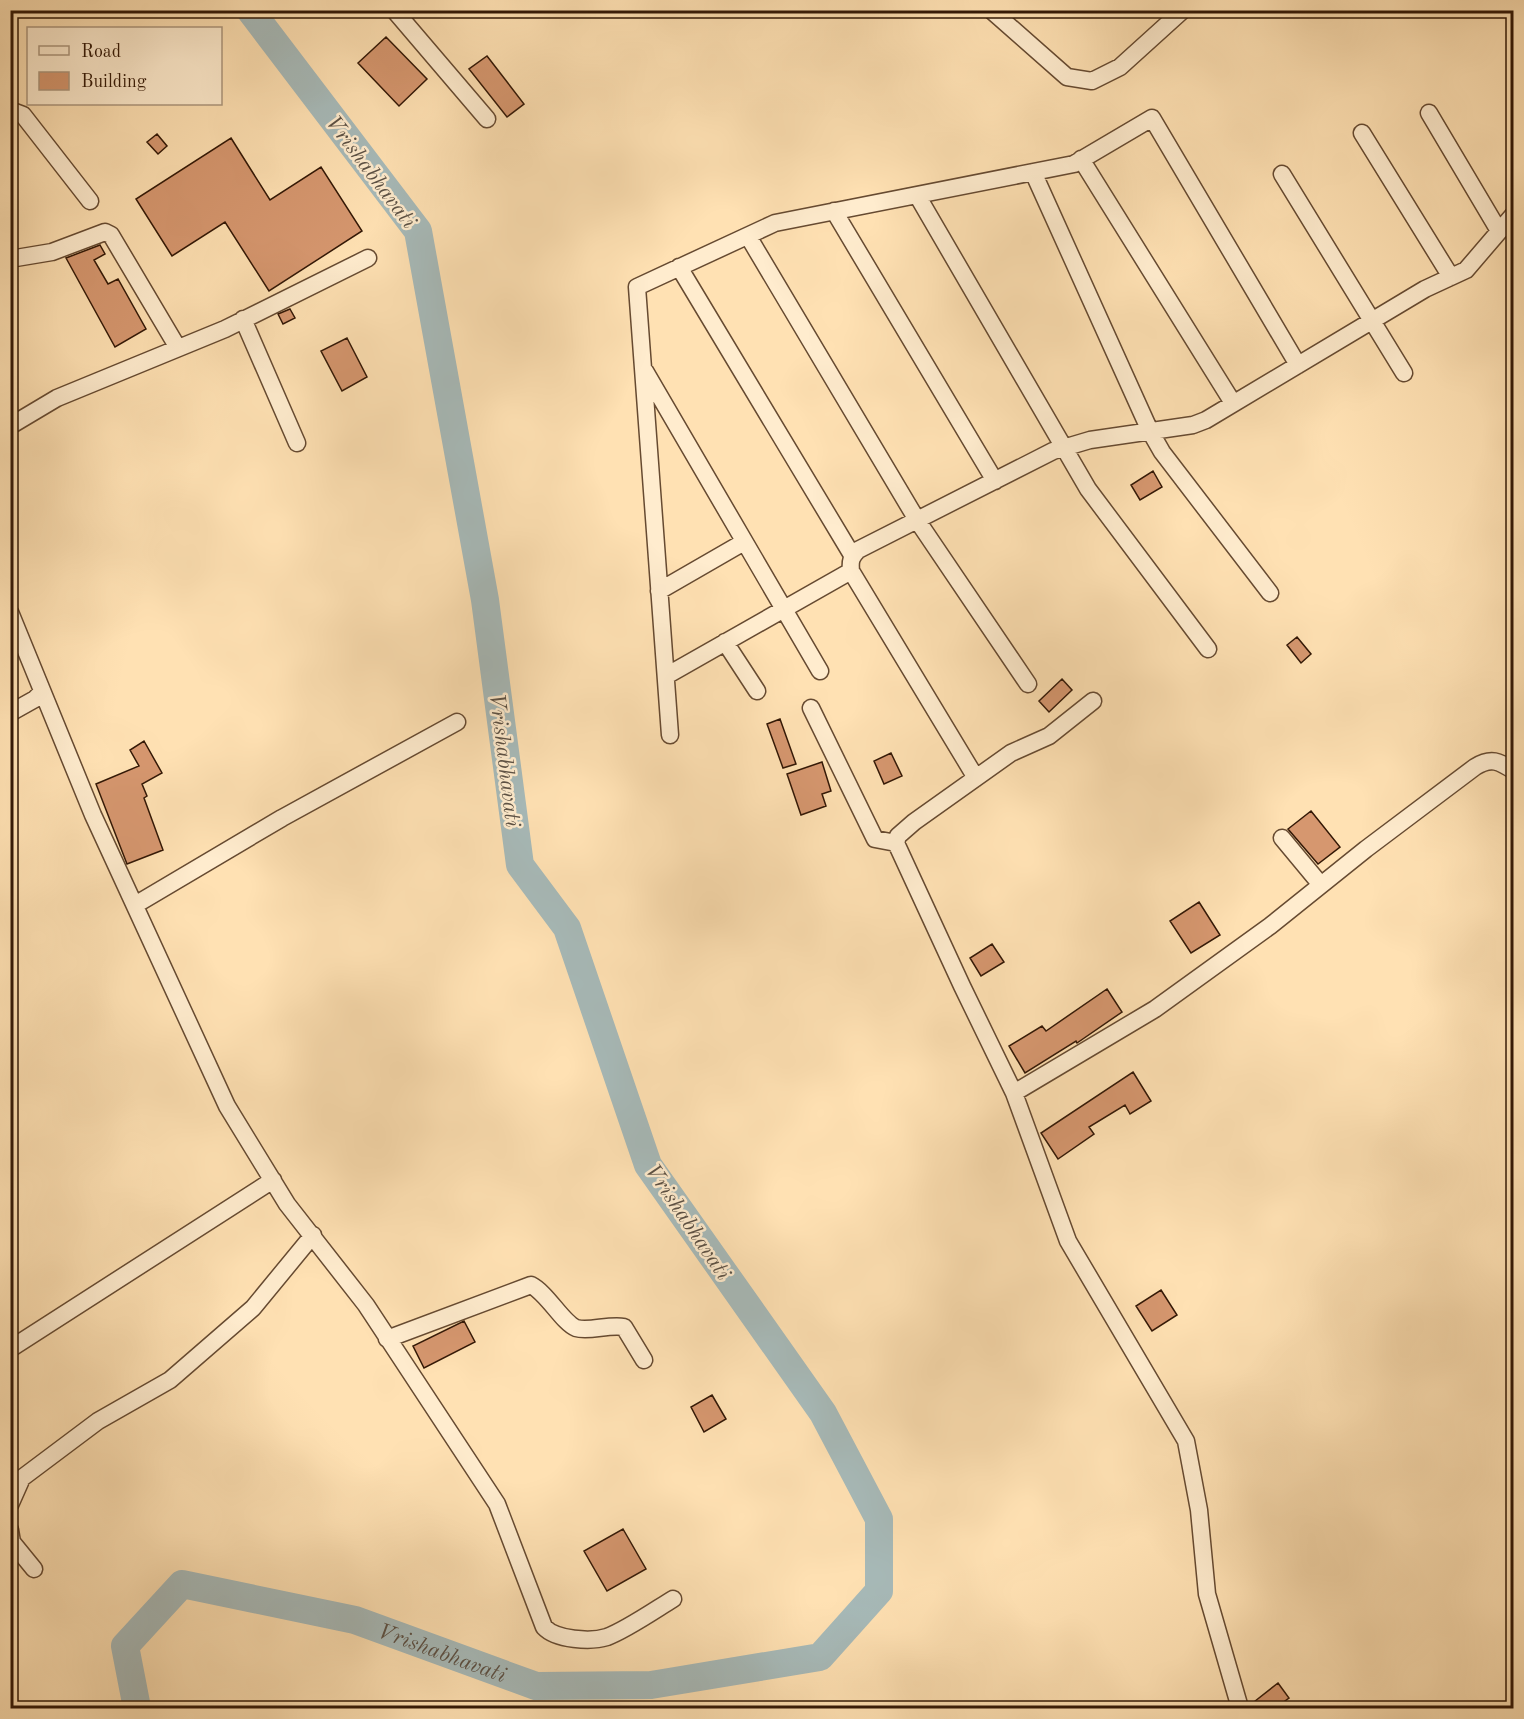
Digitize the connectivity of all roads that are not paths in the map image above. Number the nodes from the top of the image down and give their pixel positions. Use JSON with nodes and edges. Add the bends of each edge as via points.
{"nodes":[{"id":1,"x":394,"y":10,"type":"edge"},
{"id":2,"x":991,"y":10,"type":"edge"},
{"id":3,"x":1183,"y":10,"type":"edge"},
{"id":4,"x":1429,"y":113,"type":"dead end"},
{"id":5,"x":10,"y":114,"type":"edge"},
{"id":6,"x":487,"y":119,"type":"dead end"},
{"id":7,"x":1362,"y":133,"type":"dead end"},
{"id":8,"x":1082,"y":159,"type":"junction"},
{"id":9,"x":1033,"y":172,"type":"junction"},
{"id":10,"x":1282,"y":174,"type":"dead end"},
{"id":11,"x":917,"y":195,"type":"junction"},
{"id":12,"x":90,"y":201,"type":"dead end"},
{"id":13,"x":834,"y":211,"type":"junction"},
{"id":14,"x":1514,"y":214,"type":"edge"},
{"id":15,"x":1499,"y":231,"type":"junction"},
{"id":16,"x":748,"y":236,"type":"junction"},
{"id":17,"x":368,"y":258,"type":"dead end"},
{"id":18,"x":10,"y":259,"type":"edge"},
{"id":19,"x":679,"y":267,"type":"junction"},
{"id":20,"x":1451,"y":277,"type":"junction"},
{"id":21,"x":243,"y":320,"type":"junction"},
{"id":22,"x":1372,"y":321,"type":"junction"},
{"id":23,"x":178,"y":348,"type":"junction"},
{"id":24,"x":1298,"y":365,"type":"junction"},
{"id":25,"x":642,"y":367,"type":"junction"},
{"id":26,"x":1404,"y":373,"type":"dead end"},
{"id":27,"x":1233,"y":403,"type":"junction"},
{"id":28,"x":10,"y":426,"type":"edge"},
{"id":29,"x":1150,"y":431,"type":"junction"},
{"id":30,"x":297,"y":443,"type":"dead end"},
{"id":31,"x":1065,"y":447,"type":"junction"},
{"id":32,"x":995,"y":481,"type":"junction"},
{"id":33,"x":917,"y":520,"type":"junction"},
{"id":34,"x":744,"y":542,"type":"junction"},
{"id":35,"x":852,"y":563,"type":"junction"},
{"id":36,"x":660,"y":591,"type":"junction"},
{"id":37,"x":1270,"y":593,"type":"dead end"},
{"id":38,"x":783,"y":609,"type":"junction"},
{"id":39,"x":10,"y":612,"type":"edge"},
{"id":40,"x":725,"y":642,"type":"junction"},
{"id":41,"x":1208,"y":650,"type":"dead end"},
{"id":42,"x":820,"y":671,"type":"dead end"},
{"id":43,"x":666,"y":676,"type":"junction"},
{"id":44,"x":1028,"y":684,"type":"dead end"},
{"id":45,"x":757,"y":691,"type":"dead end"},
{"id":46,"x":42,"y":692,"type":"junction"},
{"id":47,"x":1093,"y":701,"type":"dead end"},
{"id":48,"x":811,"y":708,"type":"dead end"},
{"id":49,"x":10,"y":713,"type":"edge"},
{"id":50,"x":457,"y":722,"type":"dead end"},
{"id":51,"x":670,"y":735,"type":"dead end"},
{"id":52,"x":1514,"y":771,"type":"edge"},
{"id":53,"x":976,"y":778,"type":"junction"},
{"id":54,"x":1282,"y":838,"type":"dead end"},
{"id":55,"x":896,"y":843,"type":"junction"},
{"id":56,"x":1320,"y":885,"type":"junction"},
{"id":57,"x":135,"y":905,"type":"junction"},
{"id":58,"x":1014,"y":1093,"type":"junction"},
{"id":59,"x":273,"y":1180,"type":"junction"},
{"id":60,"x":313,"y":1235,"type":"junction"},
{"id":61,"x":387,"y":1339,"type":"junction"},
{"id":62,"x":10,"y":1349,"type":"edge"},
{"id":63,"x":644,"y":1360,"type":"dead end"},
{"id":64,"x":10,"y":1505,"type":"edge"},
{"id":65,"x":10,"y":1530,"type":"edge"},
{"id":66,"x":34,"y":1569,"type":"dead end"},
{"id":67,"x":673,"y":1599,"type":"dead end"},
{"id":68,"x":1240,"y":1708,"type":"edge"}],
"edges":[{"from":1,"to":6,"type":"street"},
{"from":2,"to":3,"type":"street","via":[[1067,77],[1092,81],[1120,67]]},
{"from":4,"to":15,"type":"street"},
{"from":5,"to":12,"type":"street","via":[[23,115]]},
{"from":7,"to":20,"type":"street"},
{"from":8,"to":9,"type":"street"},
{"from":8,"to":24,"type":"street","via":[[1152,118]]},
{"from":8,"to":27,"type":"street"},
{"from":9,"to":11,"type":"street"},
{"from":9,"to":29,"type":"street"},
{"from":10,"to":22,"type":"street"},
{"from":11,"to":13,"type":"street"},
{"from":11,"to":31,"type":"street"},
{"from":13,"to":16,"type":"street","via":[[775,223]]},
{"from":13,"to":32,"type":"street"},
{"from":14,"to":15,"type":"street"},
{"from":15,"to":20,"type":"street","via":[[1466,270]]},
{"from":16,"to":19,"type":"street"},
{"from":16,"to":33,"type":"street"},
{"from":17,"to":21,"type":"street"},
{"from":18,"to":23,"type":"street","via":[[52,252],[105,231]]},
{"from":19,"to":25,"type":"street","via":[[637,287]]},
{"from":19,"to":35,"type":"street"},
{"from":20,"to":22,"type":"street"},
{"from":21,"to":23,"type":"street"},
{"from":21,"to":30,"type":"street"},
{"from":22,"to":24,"type":"street"},
{"from":22,"to":26,"type":"street"},
{"from":23,"to":28,"type":"street","via":[[57,398]]},
{"from":24,"to":27,"type":"street"},
{"from":25,"to":34,"type":"street"},
{"from":25,"to":36,"type":"street"},
{"from":27,"to":29,"type":"street","via":[[1193,425]]},
{"from":29,"to":31,"type":"street"},
{"from":29,"to":37,"type":"street","via":[[1161,452]]},
{"from":31,"to":32,"type":"street"},
{"from":31,"to":41,"type":"street","via":[[1088,489]]},
{"from":32,"to":33,"type":"street"},
{"from":33,"to":35,"type":"street","via":[[858,550]]},
{"from":33,"to":44,"type":"street"},
{"from":34,"to":36,"type":"street"},
{"from":34,"to":38,"type":"street"},
{"from":35,"to":38,"type":"street"},
{"from":35,"to":53,"type":"street"},
{"from":36,"to":43,"type":"street"},
{"from":38,"to":40,"type":"street"},
{"from":38,"to":42,"type":"street"},
{"from":39,"to":46,"type":"street"},
{"from":40,"to":43,"type":"street"},
{"from":40,"to":45,"type":"street"},
{"from":43,"to":51,"type":"street"},
{"from":46,"to":49,"type":"street"},
{"from":46,"to":57,"type":"street"},
{"from":47,"to":53,"type":"street","via":[[1049,736],[1011,753]]},
{"from":48,"to":55,"type":"street","via":[[875,838]]},
{"from":50,"to":57,"type":"street"},
{"from":52,"to":56,"type":"street","via":[[1501,762],[1483,762]]},
{"from":53,"to":55,"type":"street","via":[[914,822],[898,836]]},
{"from":54,"to":56,"type":"street"},
{"from":55,"to":58,"type":"street"},
{"from":56,"to":58,"type":"street","via":[[1155,1009]]},
{"from":57,"to":59,"type":"street","via":[[227,1106]]},
{"from":58,"to":68,"type":"street","via":[[1071,1248],[1188,1448],[1207,1594]]},
{"from":59,"to":60,"type":"street"},
{"from":59,"to":62,"type":"street"},
{"from":60,"to":61,"type":"street"},
{"from":60,"to":64,"type":"street","via":[[253,1308],[170,1380],[98,1421],[22,1478]]},
{"from":61,"to":63,"type":"street","via":[[531,1285],[573,1326],[624,1327]]},
{"from":61,"to":67,"type":"street","via":[[497,1504],[548,1631],[565,1638],[608,1636]]},
{"from":65,"to":66,"type":"street","via":[[12,1542]]}]}
